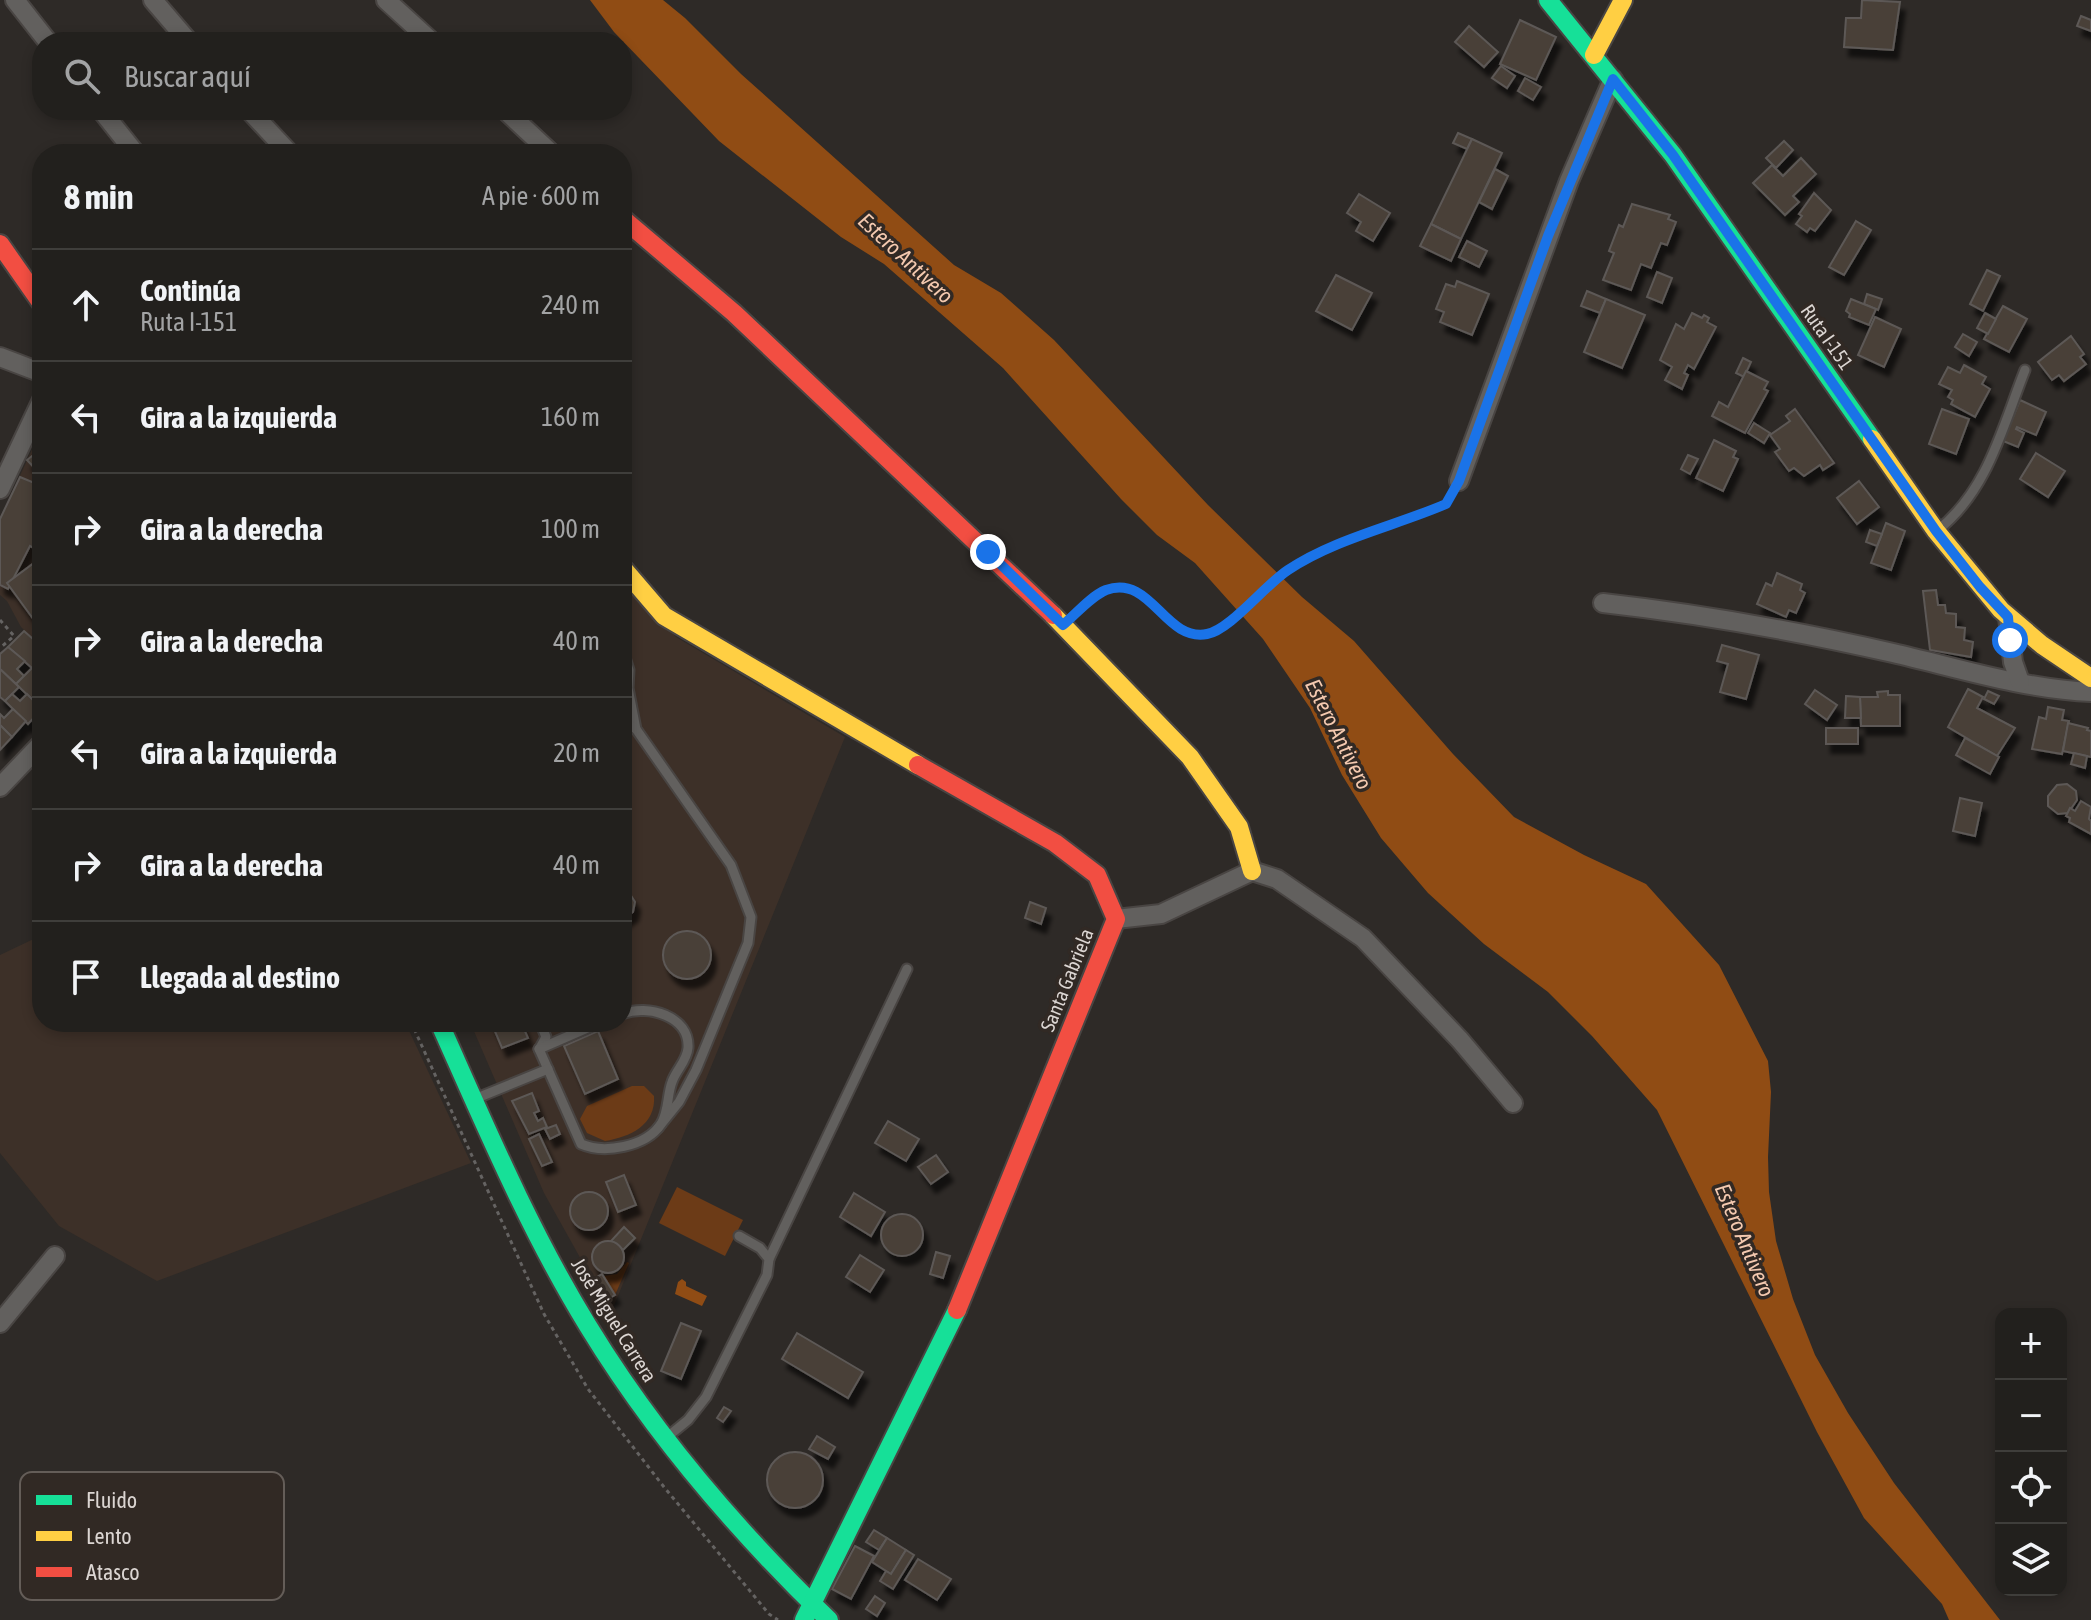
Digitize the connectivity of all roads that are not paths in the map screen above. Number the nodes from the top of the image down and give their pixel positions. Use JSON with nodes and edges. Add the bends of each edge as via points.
{"nodes":[{"id":1,"x":40,"y":0,"type":"edge"},
{"id":2,"x":153,"y":0,"type":"edge"},
{"id":3,"x":386,"y":0,"type":"edge"},
{"id":4,"x":1548,"y":0,"type":"edge"},
{"id":5,"x":1623,"y":0,"type":"edge"},
{"id":6,"x":19,"y":6,"type":"edge"},
{"id":7,"x":40,"y":32,"type":"edge"},
{"id":8,"x":180,"y":32,"type":"edge"},
{"id":9,"x":421,"y":32,"type":"edge"},
{"id":10,"x":1594,"y":55,"type":"junction"},
{"id":11,"x":1613,"y":79,"type":"junction"},
{"id":12,"x":109,"y":120,"type":"edge"},
{"id":13,"x":258,"y":120,"type":"edge"},
{"id":14,"x":516,"y":120,"type":"edge"},
{"id":15,"x":128,"y":144,"type":"edge"},
{"id":16,"x":281,"y":144,"type":"edge"},
{"id":17,"x":541,"y":144,"type":"edge"},
{"id":18,"x":632,"y":226,"type":"edge"},
{"id":19,"x":0,"y":244,"type":"edge"},
{"id":20,"x":32,"y":290,"type":"edge"},
{"id":21,"x":0,"y":357,"type":"edge"},
{"id":22,"x":32,"y":369,"type":"edge"},
{"id":23,"x":2025,"y":370,"type":"dead end"},
{"id":24,"x":32,"y":421,"type":"edge"},
{"id":25,"x":1459,"y":481,"type":"road end"},
{"id":26,"x":0,"y":489,"type":"edge"},
{"id":27,"x":1936,"y":531,"type":"junction"},
{"id":28,"x":632,"y":579,"type":"edge"},
{"id":29,"x":1603,"y":603,"type":"dead end"},
{"id":30,"x":2008,"y":617,"type":"junction"},
{"id":31,"x":2091,"y":678,"type":"edge"},
{"id":32,"x":2020,"y":682,"type":"junction"},
{"id":33,"x":2091,"y":692,"type":"edge"},
{"id":34,"x":632,"y":708,"type":"edge"},
{"id":35,"x":632,"y":726,"type":"edge"},
{"id":36,"x":636,"y":729,"type":"junction"},
{"id":37,"x":32,"y":753,"type":"edge"},
{"id":38,"x":0,"y":787,"type":"edge"},
{"id":39,"x":1252,"y":871,"type":"junction"},
{"id":40,"x":1116,"y":919,"type":"junction"},
{"id":41,"x":907,"y":969,"type":"dead end"},
{"id":42,"x":632,"y":1013,"type":"edge"},
{"id":43,"x":443,"y":1032,"type":"edge"},
{"id":44,"x":544,"y":1032,"type":"edge"},
{"id":45,"x":578,"y":1032,"type":"edge"},
{"id":46,"x":539,"y":1049,"type":"junction"},
{"id":47,"x":548,"y":1069,"type":"junction"},
{"id":48,"x":473,"y":1099,"type":"junction"},
{"id":49,"x":1513,"y":1103,"type":"dead end"},
{"id":50,"x":658,"y":1128,"type":"junction"},
{"id":51,"x":739,"y":1236,"type":"dead end"},
{"id":52,"x":55,"y":1256,"type":"dead end"},
{"id":53,"x":769,"y":1259,"type":"junction"},
{"id":54,"x":0,"y":1323,"type":"edge"},
{"id":55,"x":666,"y":1438,"type":"junction"},
{"id":56,"x":808,"y":1612,"type":"edge"},
{"id":57,"x":829,"y":1620,"type":"edge"}],
"edges":[{"from":1,"to":6,"type":"street"},
{"from":2,"to":8,"type":"street"},
{"from":3,"to":9,"type":"street"},
{"from":4,"to":10,"type":"street","name":"Ruta I-151"},
{"from":5,"to":10,"type":"street"},
{"from":6,"to":7,"type":"street"},
{"from":10,"to":11,"type":"street","name":"Ruta I-151"},
{"from":11,"to":25,"type":"street","via":[[1564,195]]},
{"from":11,"to":27,"type":"street","name":"Ruta I-151","via":[[1673,155]]},
{"from":12,"to":15,"type":"street"},
{"from":13,"to":16,"type":"street"},
{"from":14,"to":17,"type":"street"},
{"from":18,"to":39,"type":"street","via":[[734,313],[1063,625],[1190,757],[1239,827]]},
{"from":19,"to":20,"type":"street"},
{"from":21,"to":22,"type":"street"},
{"from":23,"to":27,"type":"lane","via":[[1983,475],[1958,514]]},
{"from":24,"to":26,"type":"street"},
{"from":27,"to":30,"type":"street","name":"Ruta I-151"},
{"from":28,"to":40,"type":"street","name":"Santa Gabriela","via":[[664,616],[1055,843],[1097,875]]},
{"from":29,"to":32,"type":"street","via":[[1791,630]]},
{"from":30,"to":31,"type":"street","name":"Ruta I-151"},
{"from":30,"to":32,"type":"street"},
{"from":32,"to":33,"type":"street"},
{"from":34,"to":36,"type":"lane"},
{"from":35,"to":36,"type":"lane"},
{"from":36,"to":50,"type":"lane","via":[[731,865],[751,917],[748,943],[696,1070]]},
{"from":37,"to":38,"type":"street"},
{"from":39,"to":40,"type":"street","via":[[1161,914]]},
{"from":39,"to":49,"type":"street","via":[[1277,879],[1363,938]]},
{"from":40,"to":56,"type":"street","name":"Santa Gabriela","via":[[963,1298]]},
{"from":41,"to":53,"type":"lane"},
{"from":42,"to":50,"type":"lane","via":[[674,1018],[687,1036],[685,1059],[672,1079]]},
{"from":43,"to":48,"type":"street","name":"José Miguel Carrera"},
{"from":44,"to":46,"type":"lane"},
{"from":45,"to":46,"type":"lane"},
{"from":46,"to":47,"type":"lane"},
{"from":47,"to":48,"type":"lane"},
{"from":47,"to":50,"type":"lane","via":[[581,1144],[625,1146]]},
{"from":48,"to":55,"type":"street","name":"José Miguel Carrera","via":[[559,1277],[617,1372]]},
{"from":51,"to":53,"type":"lane"},
{"from":52,"to":54,"type":"street"},
{"from":53,"to":55,"type":"lane","via":[[759,1296],[706,1397]]},
{"from":55,"to":56,"type":"street","name":"José Miguel Carrera"},
{"from":56,"to":57,"type":"street","name":"José Miguel Carrera"}]}
